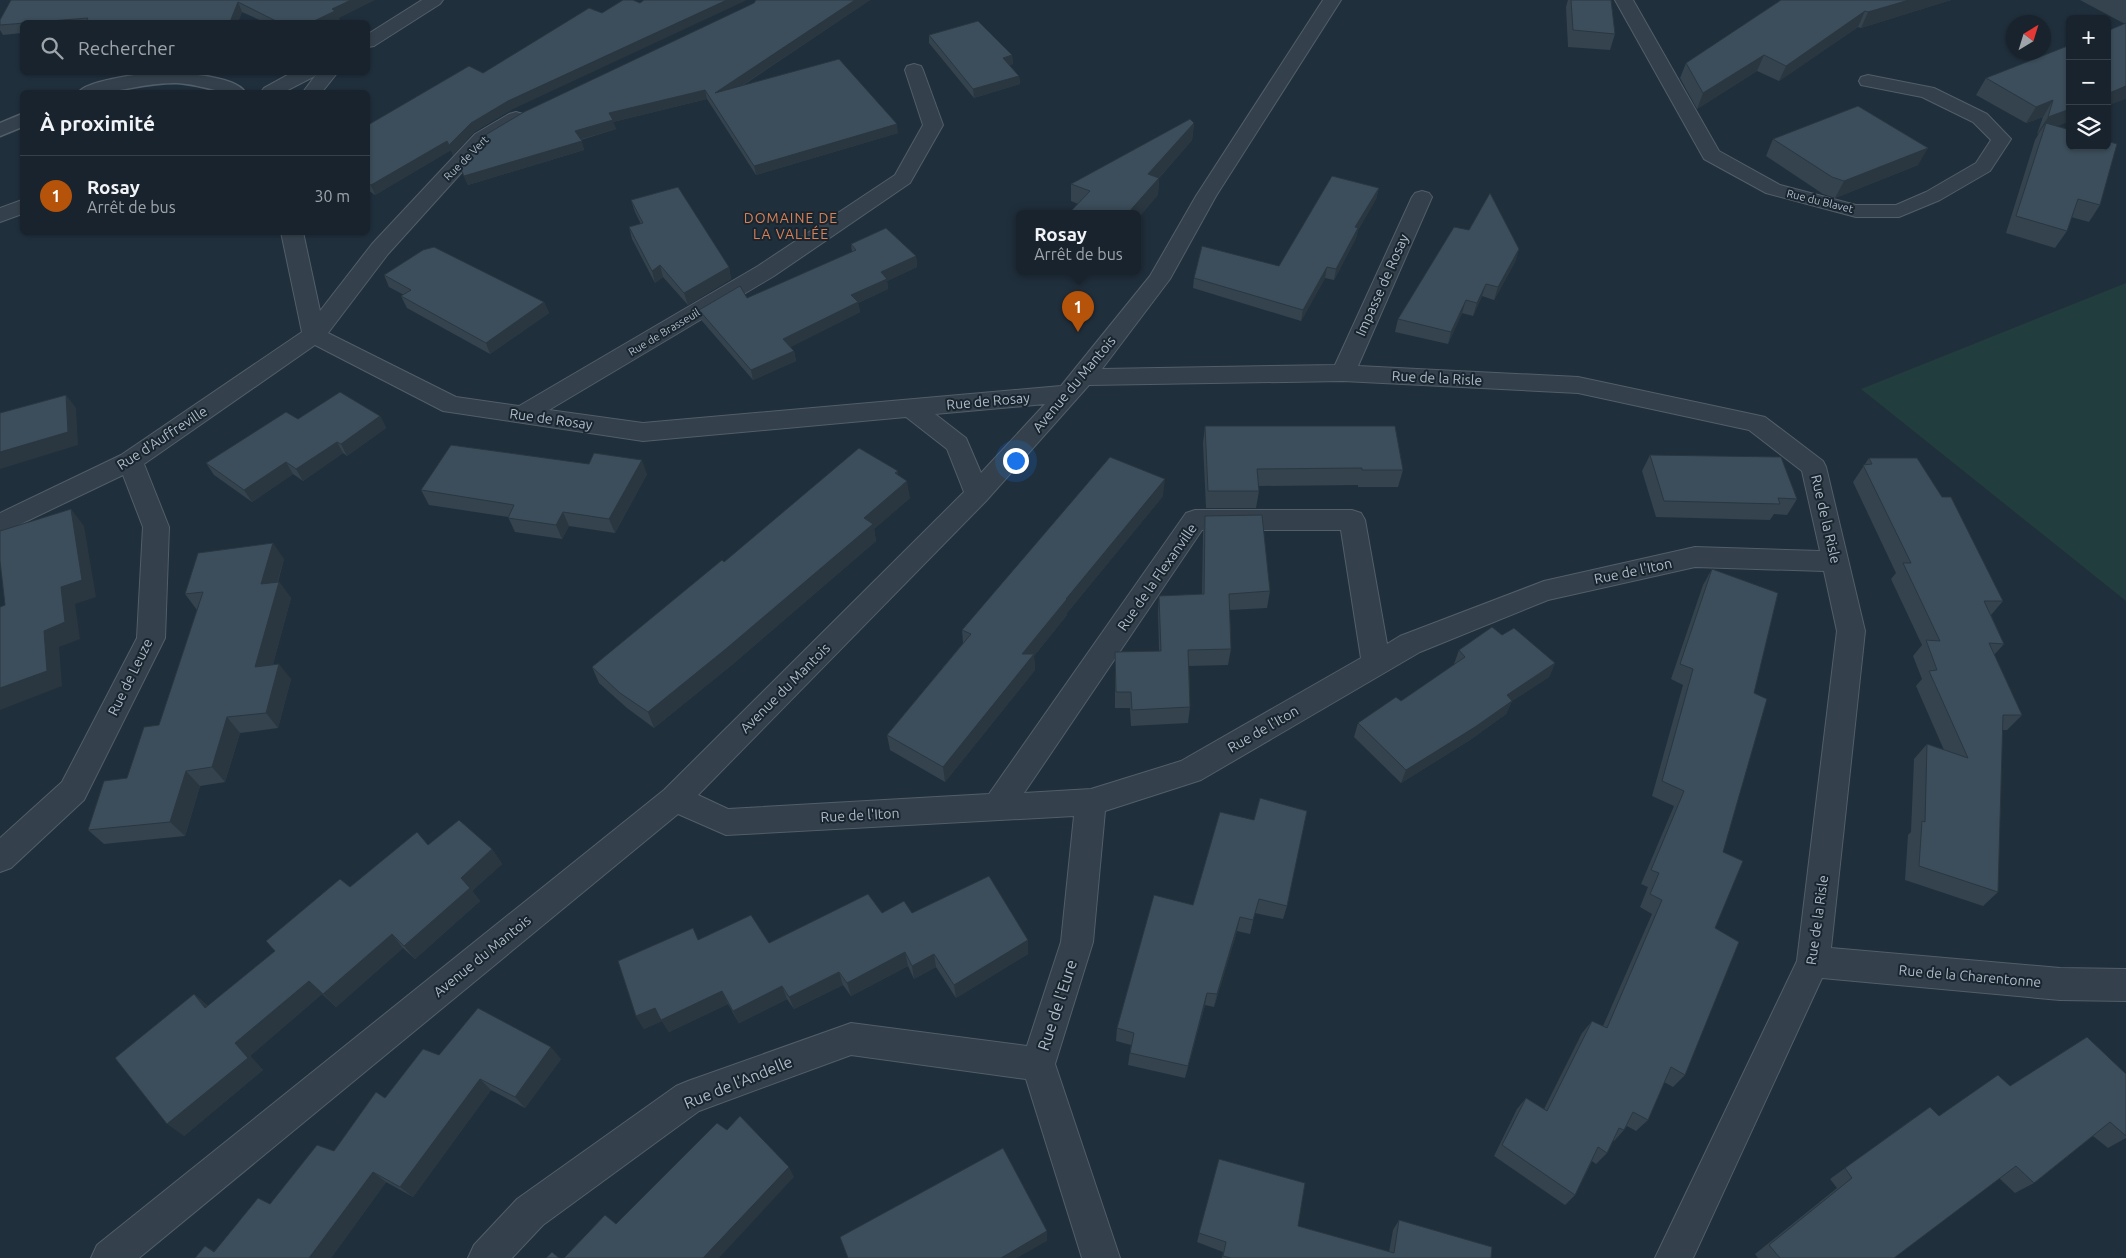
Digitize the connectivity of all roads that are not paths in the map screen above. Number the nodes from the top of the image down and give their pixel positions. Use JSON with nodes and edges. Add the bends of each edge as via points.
{"nodes":[{"id":1,"x":434,"y":0,"type":"edge"},
{"id":2,"x":1332,"y":0,"type":"edge"},
{"id":3,"x":1624,"y":0,"type":"edge"},
{"id":4,"x":370,"y":41,"type":"edge"},
{"id":5,"x":914,"y":70,"type":"dead end"},
{"id":6,"x":302,"y":75,"type":"edge"},
{"id":7,"x":326,"y":75,"type":"edge"},
{"id":8,"x":1868,"y":81,"type":"dead end"},
{"id":9,"x":95,"y":90,"type":"edge"},
{"id":10,"x":233,"y":90,"type":"edge"},
{"id":11,"x":275,"y":90,"type":"edge"},
{"id":12,"x":314,"y":90,"type":"edge"},
{"id":13,"x":537,"y":107,"type":"edge"},
{"id":14,"x":20,"y":121,"type":"edge"},
{"id":15,"x":0,"y":130,"type":"edge"},
{"id":16,"x":1422,"y":197,"type":"dead end"},
{"id":17,"x":20,"y":207,"type":"edge"},
{"id":18,"x":0,"y":216,"type":"edge"},
{"id":19,"x":293,"y":235,"type":"edge"},
{"id":20,"x":314,"y":335,"type":"junction"},
{"id":21,"x":1343,"y":373,"type":"junction"},
{"id":22,"x":1075,"y":386,"type":"junction"},
{"id":23,"x":909,"y":407,"type":"junction"},
{"id":24,"x":523,"y":415,"type":"junction"},
{"id":25,"x":130,"y":461,"type":"junction"},
{"id":26,"x":977,"y":494,"type":"junction"},
{"id":27,"x":0,"y":524,"type":"edge"},
{"id":28,"x":1836,"y":562,"type":"junction"},
{"id":29,"x":1376,"y":664,"type":"junction"},
{"id":30,"x":675,"y":799,"type":"junction"},
{"id":31,"x":1090,"y":802,"type":"junction"},
{"id":32,"x":996,"y":808,"type":"junction"},
{"id":33,"x":0,"y":858,"type":"edge"},
{"id":34,"x":1813,"y":962,"type":"junction"},
{"id":35,"x":2126,"y":985,"type":"edge"},
{"id":36,"x":1038,"y":1064,"type":"junction"},
{"id":37,"x":110,"y":1258,"type":"edge"},
{"id":38,"x":487,"y":1258,"type":"edge"},
{"id":39,"x":1101,"y":1258,"type":"edge"},
{"id":40,"x":1674,"y":1258,"type":"edge"}],
"edges":[{"from":1,"to":4,"type":"street"},
{"from":2,"to":22,"type":"street","name":"Avenue du Mantois","via":[[1206,196],[1159,279]]},
{"from":3,"to":8,"type":"street","name":"Rue du Blavet","via":[[1711,155],[1774,189],[1856,211],[1900,211],[1983,167],[2001,139],[1980,118],[1927,92]]},
{"from":5,"to":24,"type":"street","name":"Rue de Brasseuil","via":[[933,125],[903,179],[766,271]]},
{"from":6,"to":11,"type":"street"},
{"from":7,"to":12,"type":"street"},
{"from":9,"to":10,"type":"lane","via":[[156,77],[194,79]]},
{"from":13,"to":20,"type":"street","name":"Rue de Vert","via":[[482,138],[380,249]]},
{"from":14,"to":15,"type":"lane"},
{"from":16,"to":21,"type":"street","name":"Impasse de Rosay"},
{"from":17,"to":18,"type":"street"},
{"from":19,"to":20,"type":"street"},
{"from":20,"to":24,"type":"street","name":"Rue de Rosay","via":[[451,405]]},
{"from":20,"to":25,"type":"street","name":"Rue d'Auffreville"},
{"from":21,"to":22,"type":"street","name":"Rue de la Risle"},
{"from":21,"to":28,"type":"street","name":"Rue de la Risle","via":[[1578,385],[1756,423],[1814,467]]},
{"from":22,"to":23,"type":"street","name":"Rue de Rosay"},
{"from":22,"to":26,"type":"street","name":"Avenue du Mantois"},
{"from":23,"to":24,"type":"street","name":"Rue de Rosay","via":[[643,432]]},
{"from":23,"to":26,"type":"street","name":"Rue de Rosay","via":[[957,444]]},
{"from":25,"to":27,"type":"street","name":"Rue d'Auffreville"},
{"from":25,"to":33,"type":"street","name":"Rue de Leuze","via":[[156,527],[151,638],[73,791]]},
{"from":26,"to":30,"type":"street","name":"Avenue du Mantois"},
{"from":28,"to":29,"type":"street","name":"Rue de l'Iton","via":[[1695,558],[1544,590],[1410,644]]},
{"from":28,"to":34,"type":"street","name":"Rue de la Risle","via":[[1851,631]]},
{"from":29,"to":31,"type":"street","name":"Rue de l'Iton","via":[[1190,771]]},
{"from":29,"to":32,"type":"street","name":"Rue de la Flexanville","via":[[1352,520],[1195,520]]},
{"from":30,"to":32,"type":"street","name":"Rue de l'Iton","via":[[726,822]]},
{"from":30,"to":37,"type":"street","name":"Avenue du Mantois"},
{"from":31,"to":32,"type":"street","name":"Rue de l'Iton"},
{"from":31,"to":36,"type":"street","name":"Rue de l'Eure","via":[[1077,942]]},
{"from":34,"to":35,"type":"street","name":"Rue de la Charentonne","via":[[2060,984]]},
{"from":34,"to":40,"type":"street","name":"Rue de la Risle"},
{"from":36,"to":38,"type":"street","name":"Rue de l'Andelle","via":[[851,1039],[688,1098],[530,1212]]},
{"from":36,"to":39,"type":"street","name":"Rue de l'Eure"}]}
